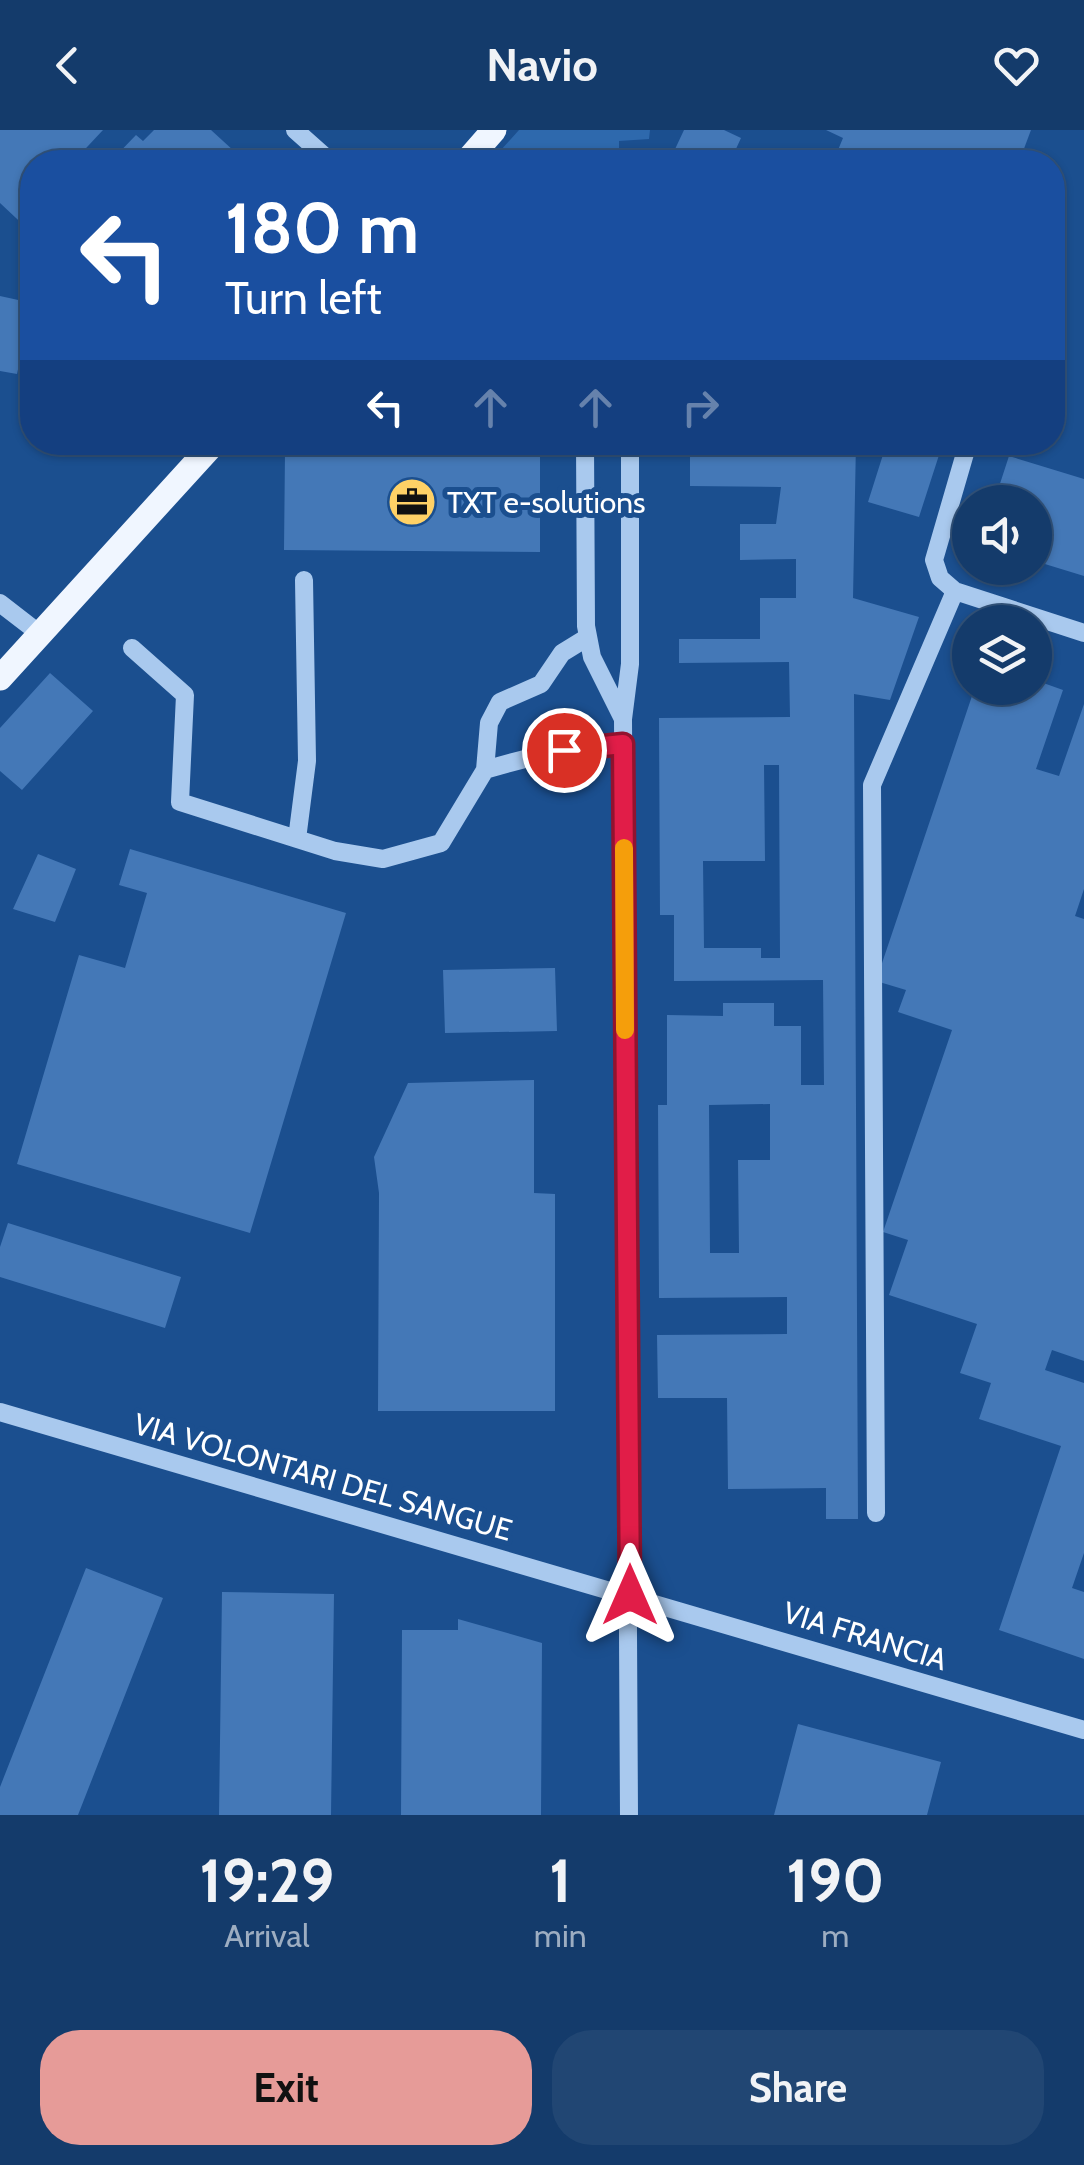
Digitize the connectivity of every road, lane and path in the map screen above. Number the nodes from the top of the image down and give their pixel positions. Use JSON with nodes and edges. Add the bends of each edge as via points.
{"nodes":[{"id":1,"x":295,"y":130,"type":"edge"},
{"id":2,"x":494,"y":130,"type":"edge"},
{"id":3,"x":318,"y":150,"type":"edge"},
{"id":4,"x":476,"y":150,"type":"edge"},
{"id":5,"x":202,"y":455,"type":"edge"},
{"id":6,"x":585,"y":455,"type":"edge"},
{"id":7,"x":630,"y":455,"type":"edge"},
{"id":8,"x":965,"y":455,"type":"edge"},
{"id":9,"x":304,"y":580,"type":"dead end"},
{"id":10,"x":955,"y":591,"type":"junction"},
{"id":11,"x":0,"y":603,"type":"edge"},
{"id":12,"x":40,"y":634,"type":"junction"},
{"id":13,"x":1084,"y":634,"type":"edge"},
{"id":14,"x":588,"y":637,"type":"junction"},
{"id":15,"x":132,"y":648,"type":"dead end"},
{"id":16,"x":0,"y":678,"type":"edge"},
{"id":17,"x":623,"y":720,"type":"junction"},
{"id":18,"x":623,"y":744,"type":"junction"},
{"id":19,"x":485,"y":770,"type":"junction"},
{"id":20,"x":297,"y":838,"type":"junction"},
{"id":21,"x":0,"y":1412,"type":"edge"},
{"id":22,"x":876,"y":1513,"type":"dead end"},
{"id":23,"x":630,"y":1595,"type":"junction"},
{"id":24,"x":1084,"y":1730,"type":"edge"},
{"id":25,"x":630,"y":1815,"type":"edge"}],
"edges":[{"from":1,"to":3,"type":"street"},
{"from":2,"to":4,"type":"main road"},
{"from":5,"to":12,"type":"main road"},
{"from":6,"to":14,"type":"street"},
{"from":7,"to":17,"type":"street","via":[[630,664]]},
{"from":8,"to":10,"type":"street","via":[[934,560],[940,578]]},
{"from":9,"to":20,"type":"street","via":[[307,760]]},
{"from":10,"to":13,"type":"street"},
{"from":10,"to":22,"type":"street","via":[[872,784]]},
{"from":11,"to":12,"type":"street"},
{"from":12,"to":16,"type":"main road"},
{"from":14,"to":17,"type":"street"},
{"from":14,"to":19,"type":"street","via":[[562,652],[540,684],[500,702],[489,723]]},
{"from":15,"to":20,"type":"street","via":[[185,695],[180,802]]},
{"from":17,"to":18,"type":"street"},
{"from":18,"to":19,"type":"street","via":[[538,754]]},
{"from":18,"to":23,"type":"street"},
{"from":19,"to":20,"type":"street","via":[[441,843],[383,858]]},
{"from":21,"to":23,"type":"street","name":"VIA VOLONTARI DEL SANGUE"},
{"from":23,"to":24,"type":"street","name":"VIA FRANCIA"},
{"from":23,"to":25,"type":"street"}]}
